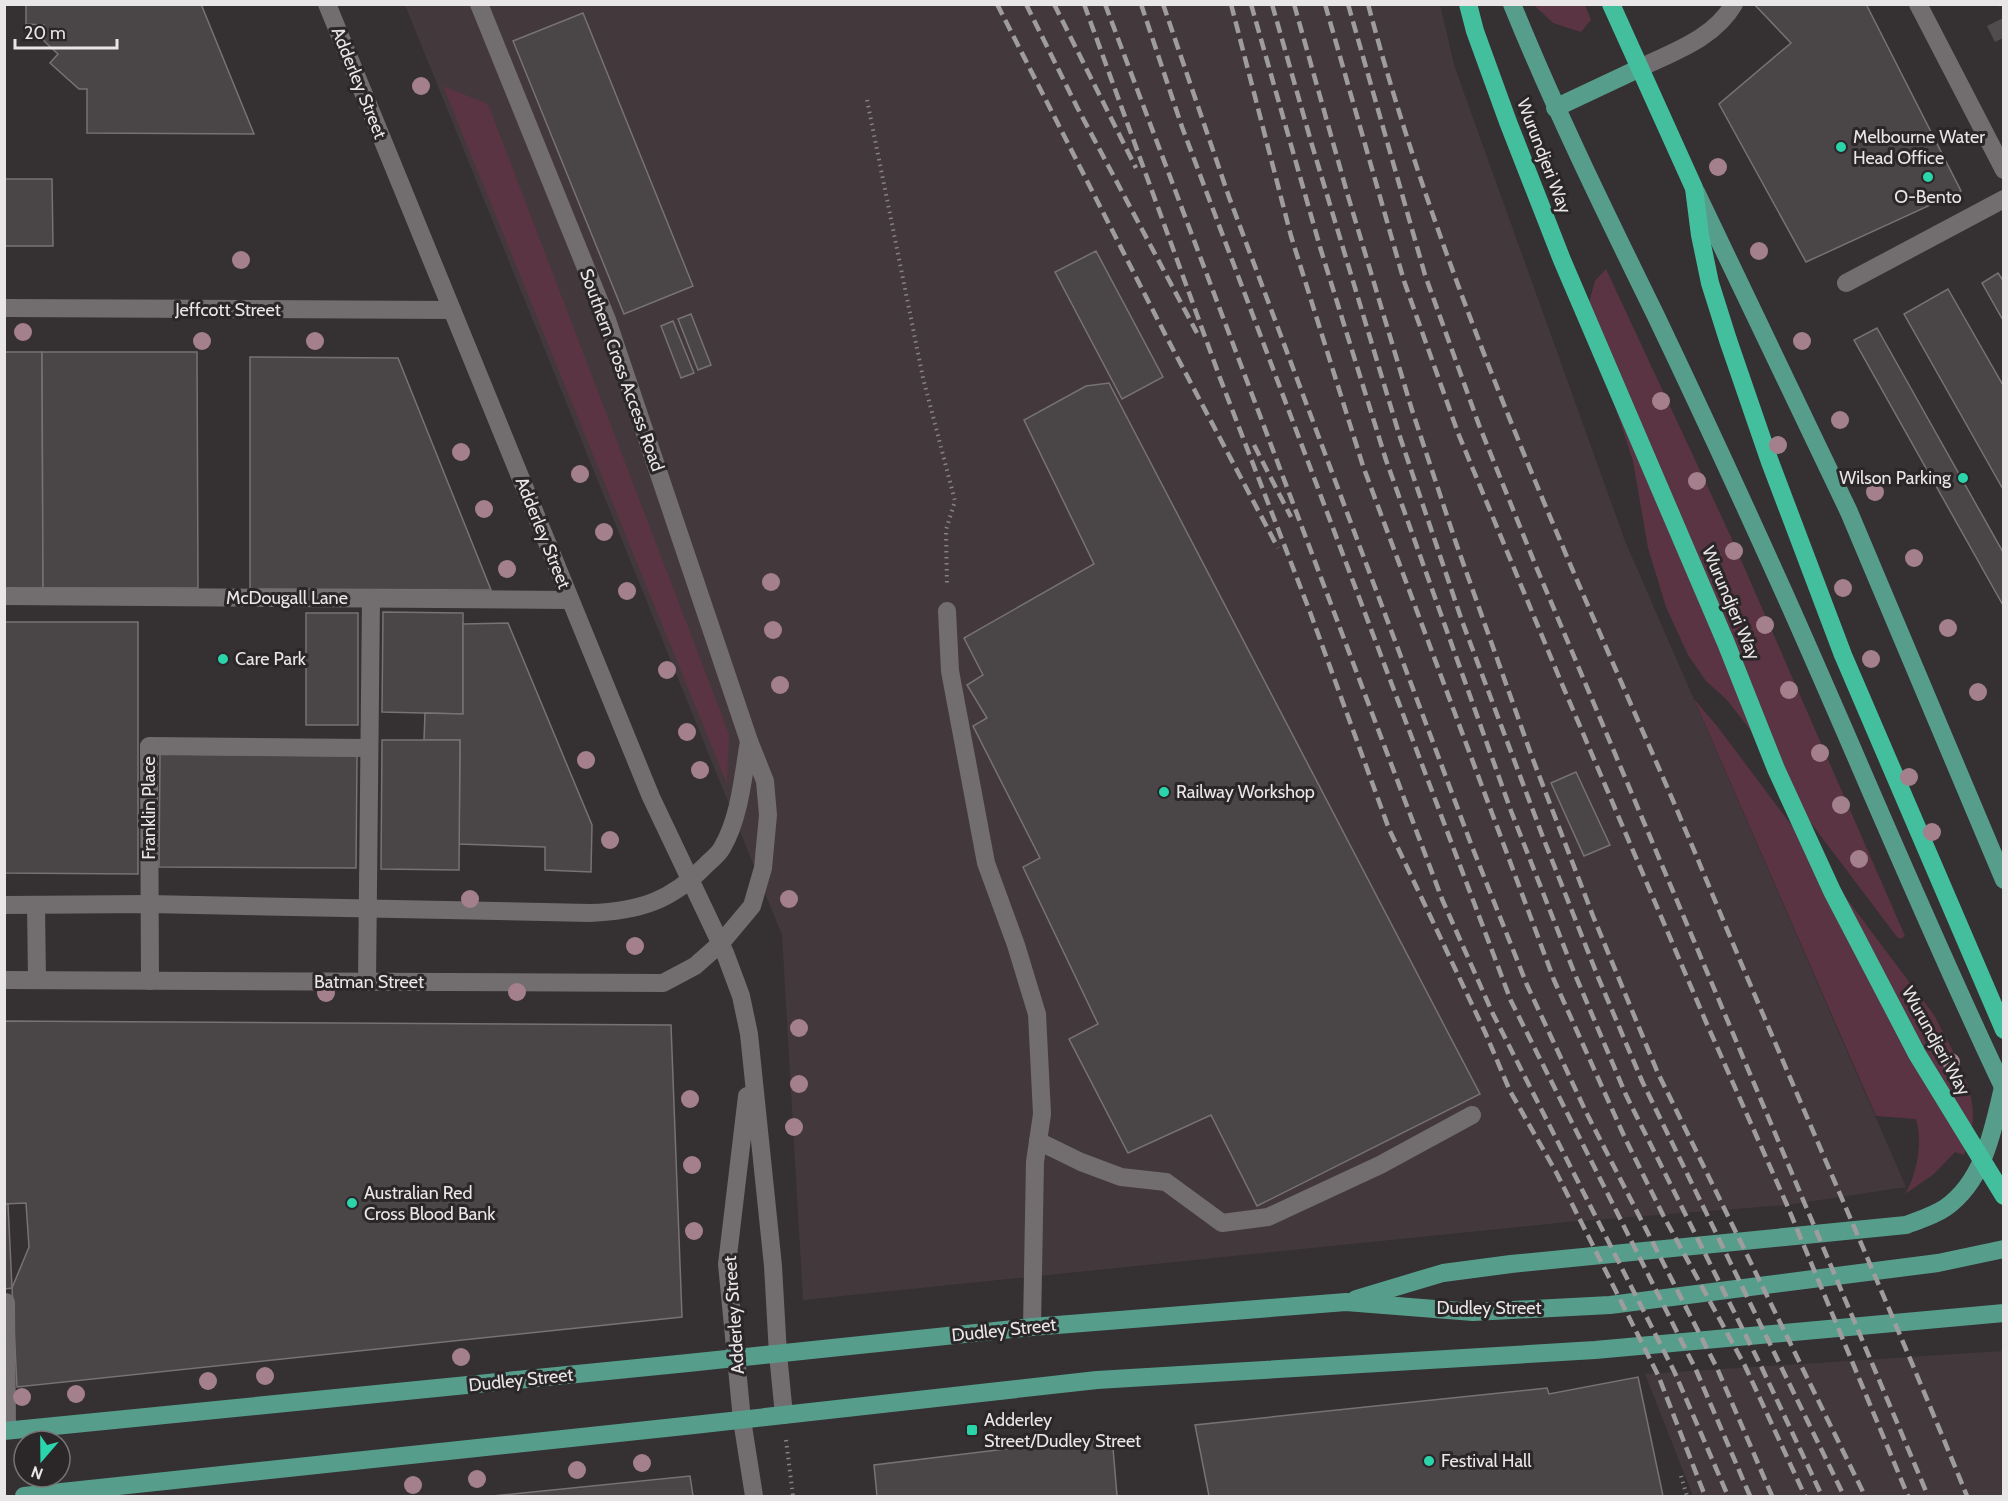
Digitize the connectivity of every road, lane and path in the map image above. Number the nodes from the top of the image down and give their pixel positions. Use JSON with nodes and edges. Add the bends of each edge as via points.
{"nodes":[{"id":1,"x":327,"y":4,"type":"edge"},
{"id":2,"x":479,"y":4,"type":"edge"},
{"id":3,"x":1468,"y":4,"type":"edge"},
{"id":4,"x":1512,"y":4,"type":"edge"},
{"id":5,"x":1611,"y":4,"type":"edge"},
{"id":6,"x":1734,"y":4,"type":"edge"},
{"id":7,"x":1918,"y":4,"type":"edge"},
{"id":8,"x":2000,"y":4,"type":"edge"},
{"id":9,"x":2004,"y":7,"type":"edge"},
{"id":10,"x":1640,"y":68,"type":"junction"},
{"id":11,"x":867,"y":100,"type":"dead end"},
{"id":12,"x":1555,"y":108,"type":"junction"},
{"id":13,"x":2004,"y":170,"type":"edge"},
{"id":14,"x":1694,"y":188,"type":"junction"},
{"id":15,"x":2004,"y":199,"type":"edge"},
{"id":16,"x":1846,"y":283,"type":"dead end"},
{"id":17,"x":4,"y":308,"type":"edge"},
{"id":18,"x":452,"y":310,"type":"junction"},
{"id":19,"x":4,"y":596,"type":"edge"},
{"id":20,"x":371,"y":598,"type":"junction"},
{"id":21,"x":570,"y":600,"type":"junction"},
{"id":22,"x":947,"y":611,"type":"joint"},
{"id":23,"x":748,"y":741,"type":"junction"},
{"id":24,"x":369,"y":748,"type":"junction"},
{"id":25,"x":2004,"y":880,"type":"edge"},
{"id":26,"x":691,"y":881,"type":"junction"},
{"id":27,"x":149,"y":903,"type":"junction"},
{"id":28,"x":4,"y":905,"type":"edge"},
{"id":29,"x":36,"y":905,"type":"junction"},
{"id":30,"x":368,"y":908,"type":"junction"},
{"id":31,"x":721,"y":943,"type":"junction"},
{"id":32,"x":4,"y":980,"type":"edge"},
{"id":33,"x":37,"y":980,"type":"junction"},
{"id":34,"x":150,"y":981,"type":"junction"},
{"id":35,"x":368,"y":982,"type":"junction"},
{"id":36,"x":2004,"y":1030,"type":"edge"},
{"id":37,"x":750,"y":1063,"type":"junction"},
{"id":38,"x":2003,"y":1088,"type":"edge"},
{"id":39,"x":1472,"y":1115,"type":"dead end"},
{"id":40,"x":1038,"y":1141,"type":"junction"},
{"id":41,"x":2004,"y":1196,"type":"edge"},
{"id":42,"x":2004,"y":1249,"type":"edge"},
{"id":43,"x":6,"y":1302,"type":"dead end"},
{"id":44,"x":1346,"y":1302,"type":"junction"},
{"id":45,"x":2004,"y":1313,"type":"edge"},
{"id":46,"x":1032,"y":1327,"type":"junction"},
{"id":47,"x":778,"y":1354,"type":"junction"},
{"id":48,"x":735,"y":1358,"type":"junction"},
{"id":49,"x":784,"y":1415,"type":"junction"},
{"id":50,"x":742,"y":1420,"type":"junction"},
{"id":51,"x":6,"y":1430,"type":"edge"},
{"id":52,"x":1681,"y":1476,"type":"dead end"},
{"id":53,"x":24,"y":1497,"type":"edge"},
{"id":54,"x":754,"y":1497,"type":"edge"},
{"id":55,"x":793,"y":1497,"type":"edge"},
{"id":56,"x":1687,"y":1497,"type":"edge"}],
"edges":[{"from":1,"to":18,"type":"street","name":"Adderley Street"},
{"from":2,"to":23,"type":"street","name":"Southern Cross Access Road","via":[[608,320]]},
{"from":3,"to":41,"type":"highway","name":"Wurundjeri Way","via":[[1508,122],[1562,260],[1776,769],[1832,891],[1917,1054]]},
{"from":4,"to":12,"type":"main road","name":"Wurundjeri Way"},
{"from":5,"to":10,"type":"highway"},
{"from":6,"to":10,"type":"street","via":[[1719,24],[1687,47]]},
{"from":7,"to":13,"type":"street"},
{"from":8,"to":9,"type":"path"},
{"from":10,"to":12,"type":"main road"},
{"from":10,"to":14,"type":"highway"},
{"from":11,"to":22,"type":"path","via":[[923,378],[955,501],[946,530]]},
{"from":12,"to":38,"type":"main road","name":"Wurundjeri Way","via":[[1781,586]]},
{"from":14,"to":25,"type":"main road","via":[[1849,512]]},
{"from":14,"to":36,"type":"highway","via":[[1710,283],[1770,462],[1843,655]]},
{"from":15,"to":16,"type":"street"},
{"from":17,"to":18,"type":"street","name":"Jeffcott Street"},
{"from":18,"to":21,"type":"street","name":"Adderley Street"},
{"from":19,"to":20,"type":"street","name":"McDougall Lane"},
{"from":20,"to":21,"type":"street","name":"McDougall Lane"},
{"from":20,"to":24,"type":"street"},
{"from":21,"to":26,"type":"street","name":"Adderley Street","via":[[651,797]]},
{"from":22,"to":40,"type":"street","via":[[950,670],[986,863],[1037,1014],[1042,1114]]},
{"from":23,"to":26,"type":"street","name":"Southern Cross Access Road","via":[[740,796],[722,850]]},
{"from":23,"to":31,"type":"street","name":"Southern Cross Access Road","via":[[765,781],[768,815],[763,868],[752,906]]},
{"from":24,"to":27,"type":"street","name":"Franklin Place","via":[[149,746]]},
{"from":24,"to":30,"type":"street"},
{"from":26,"to":30,"type":"street","via":[[661,900],[609,912]]},
{"from":26,"to":31,"type":"street","name":"Adderley Street"},
{"from":27,"to":29,"type":"street"},
{"from":27,"to":30,"type":"street"},
{"from":27,"to":34,"type":"street","name":"Franklin Place"},
{"from":28,"to":29,"type":"street"},
{"from":29,"to":33,"type":"street"},
{"from":30,"to":35,"type":"street"},
{"from":31,"to":35,"type":"street","name":"Batman Street","via":[[695,966],[663,984]]},
{"from":31,"to":37,"type":"street","name":"Adderley Street","via":[[746,1014]]},
{"from":32,"to":33,"type":"street","name":"Batman Street"},
{"from":33,"to":34,"type":"street","name":"Batman Street"},
{"from":34,"to":35,"type":"street","name":"Batman Street"},
{"from":37,"to":47,"type":"street","name":"Adderley Street","via":[[773,1266]]},
{"from":37,"to":48,"type":"street","name":"Adderley Street","via":[[727,1264]]},
{"from":38,"to":44,"type":"main road","via":[[1986,1152],[1966,1187],[1946,1207],[1906,1225],[1443,1273]]},
{"from":39,"to":40,"type":"street","via":[[1380,1165],[1268,1217],[1222,1223],[1166,1182],[1122,1177]]},
{"from":40,"to":46,"type":"street"},
{"from":42,"to":44,"type":"main road","name":"Dudley Street","via":[[1938,1263],[1610,1305],[1473,1312]]},
{"from":43,"to":51,"type":"street"},
{"from":44,"to":46,"type":"main road","name":"Dudley Street"},
{"from":45,"to":49,"type":"main road","via":[[1595,1350],[1097,1380]]},
{"from":46,"to":47,"type":"main road","name":"Dudley Street"},
{"from":47,"to":48,"type":"main road","name":"Dudley Street"},
{"from":47,"to":49,"type":"street","name":"Adderley Street"},
{"from":48,"to":50,"type":"street","name":"Adderley Street"},
{"from":48,"to":51,"type":"main road","name":"Dudley Street"},
{"from":49,"to":50,"type":"main road"},
{"from":49,"to":55,"type":"path"},
{"from":50,"to":53,"type":"main road"},
{"from":50,"to":54,"type":"street","name":"Adderley Street"},
{"from":52,"to":56,"type":"path"}]}
